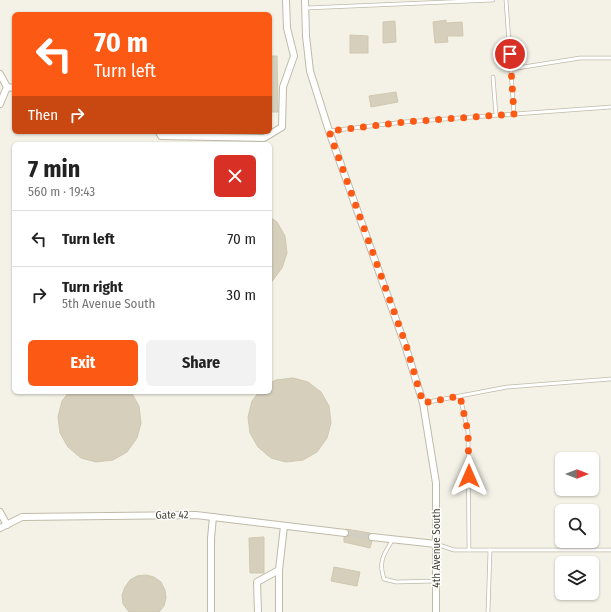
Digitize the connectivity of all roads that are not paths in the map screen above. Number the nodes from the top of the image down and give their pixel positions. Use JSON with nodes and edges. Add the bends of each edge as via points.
{"nodes":[{"id":1,"x":286,"y":0,"type":"edge"},
{"id":2,"x":305,"y":0,"type":"edge"},
{"id":3,"x":493,"y":0,"type":"edge"},
{"id":4,"x":506,"y":0,"type":"edge"},
{"id":5,"x":306,"y":8,"type":"junction"},
{"id":6,"x":611,"y":58,"type":"edge"},
{"id":7,"x":511,"y":69,"type":"junction"},
{"id":8,"x":0,"y":74,"type":"edge"},
{"id":9,"x":493,"y":78,"type":"dead end"},
{"id":10,"x":7,"y":87,"type":"junction"},
{"id":11,"x":12,"y":88,"type":"edge"},
{"id":12,"x":0,"y":104,"type":"edge"},
{"id":13,"x":611,"y":107,"type":"edge"},
{"id":14,"x":514,"y":114,"type":"junction"},
{"id":15,"x":496,"y":115,"type":"junction"},
{"id":16,"x":329,"y":131,"type":"junction"},
{"id":17,"x":272,"y":133,"type":"edge"},
{"id":18,"x":160,"y":134,"type":"edge"},
{"id":19,"x":271,"y":134,"type":"edge"},
{"id":20,"x":611,"y":379,"type":"edge"},
{"id":21,"x":460,"y":396,"type":"junction"},
{"id":22,"x":423,"y":403,"type":"junction"},
{"id":23,"x":0,"y":512,"type":"edge"},
{"id":24,"x":213,"y":517,"type":"junction"},
{"id":25,"x":7,"y":525,"type":"junction"},
{"id":26,"x":284,"y":526,"type":"junction"},
{"id":27,"x":0,"y":528,"type":"edge"},
{"id":28,"x":345,"y":533,"type":"tunnel mouth"},
{"id":29,"x":372,"y":537,"type":"tunnel mouth"},
{"id":30,"x":394,"y":539,"type":"junction"},
{"id":31,"x":436,"y":544,"type":"junction"},
{"id":32,"x":469,"y":550,"type":"junction"},
{"id":33,"x":490,"y":550,"type":"junction"},
{"id":34,"x":611,"y":550,"type":"edge"},
{"id":35,"x":279,"y":570,"type":"junction"},
{"id":36,"x":436,"y":581,"type":"junction"},
{"id":37,"x":211,"y":612,"type":"edge"},
{"id":38,"x":258,"y":612,"type":"edge"},
{"id":39,"x":279,"y":612,"type":"edge"},
{"id":40,"x":436,"y":612,"type":"edge"},
{"id":41,"x":488,"y":612,"type":"edge"}],
"edges":[{"from":1,"to":17,"type":"street","via":[[287,28],[294,56],[283,87],[282,127]]},
{"from":2,"to":5,"type":"street","name":"4th Avenue South"},
{"from":3,"to":5,"type":"lane"},
{"from":4,"to":7,"type":"lane"},
{"from":5,"to":16,"type":"street","name":"4th Avenue South","via":[[310,71]]},
{"from":6,"to":7,"type":"lane","via":[[580,58]]},
{"from":7,"to":14,"type":"lane"},
{"from":8,"to":10,"type":"street"},
{"from":9,"to":15,"type":"lane"},
{"from":10,"to":11,"type":"street"},
{"from":10,"to":12,"type":"street"},
{"from":13,"to":14,"type":"lane"},
{"from":14,"to":15,"type":"lane"},
{"from":15,"to":16,"type":"lane"},
{"from":16,"to":22,"type":"street","name":"4th Avenue South","via":[[406,345]]},
{"from":18,"to":19,"type":"street","via":[[264,138]]},
{"from":20,"to":21,"type":"lane","via":[[507,387]]},
{"from":21,"to":22,"type":"lane"},
{"from":21,"to":32,"type":"lane","via":[[468,432]]},
{"from":22,"to":31,"type":"street","name":"4th Avenue South","via":[[436,483]]},
{"from":23,"to":25,"type":"street"},
{"from":24,"to":25,"type":"street","name":"Gate 42","via":[[22,517]]},
{"from":24,"to":26,"type":"street","name":"Gate 42"},
{"from":24,"to":37,"type":"street"},
{"from":25,"to":27,"type":"street","name":"Gate 42"},
{"from":26,"to":28,"type":"street","name":"Gate 42"},
{"from":26,"to":35,"type":"street"},
{"from":29,"to":30,"type":"street"},
{"from":30,"to":31,"type":"street"},
{"from":30,"to":36,"type":"lane","via":[[384,554],[380,567],[384,579],[396,582]]},
{"from":31,"to":32,"type":"lane","via":[[454,550]]},
{"from":31,"to":36,"type":"street","name":"4th Avenue South"},
{"from":32,"to":33,"type":"lane"},
{"from":33,"to":34,"type":"lane"},
{"from":33,"to":41,"type":"lane"},
{"from":35,"to":38,"type":"street","via":[[257,582]]},
{"from":35,"to":39,"type":"street"},
{"from":36,"to":40,"type":"street","name":"4th Avenue South"}]}
